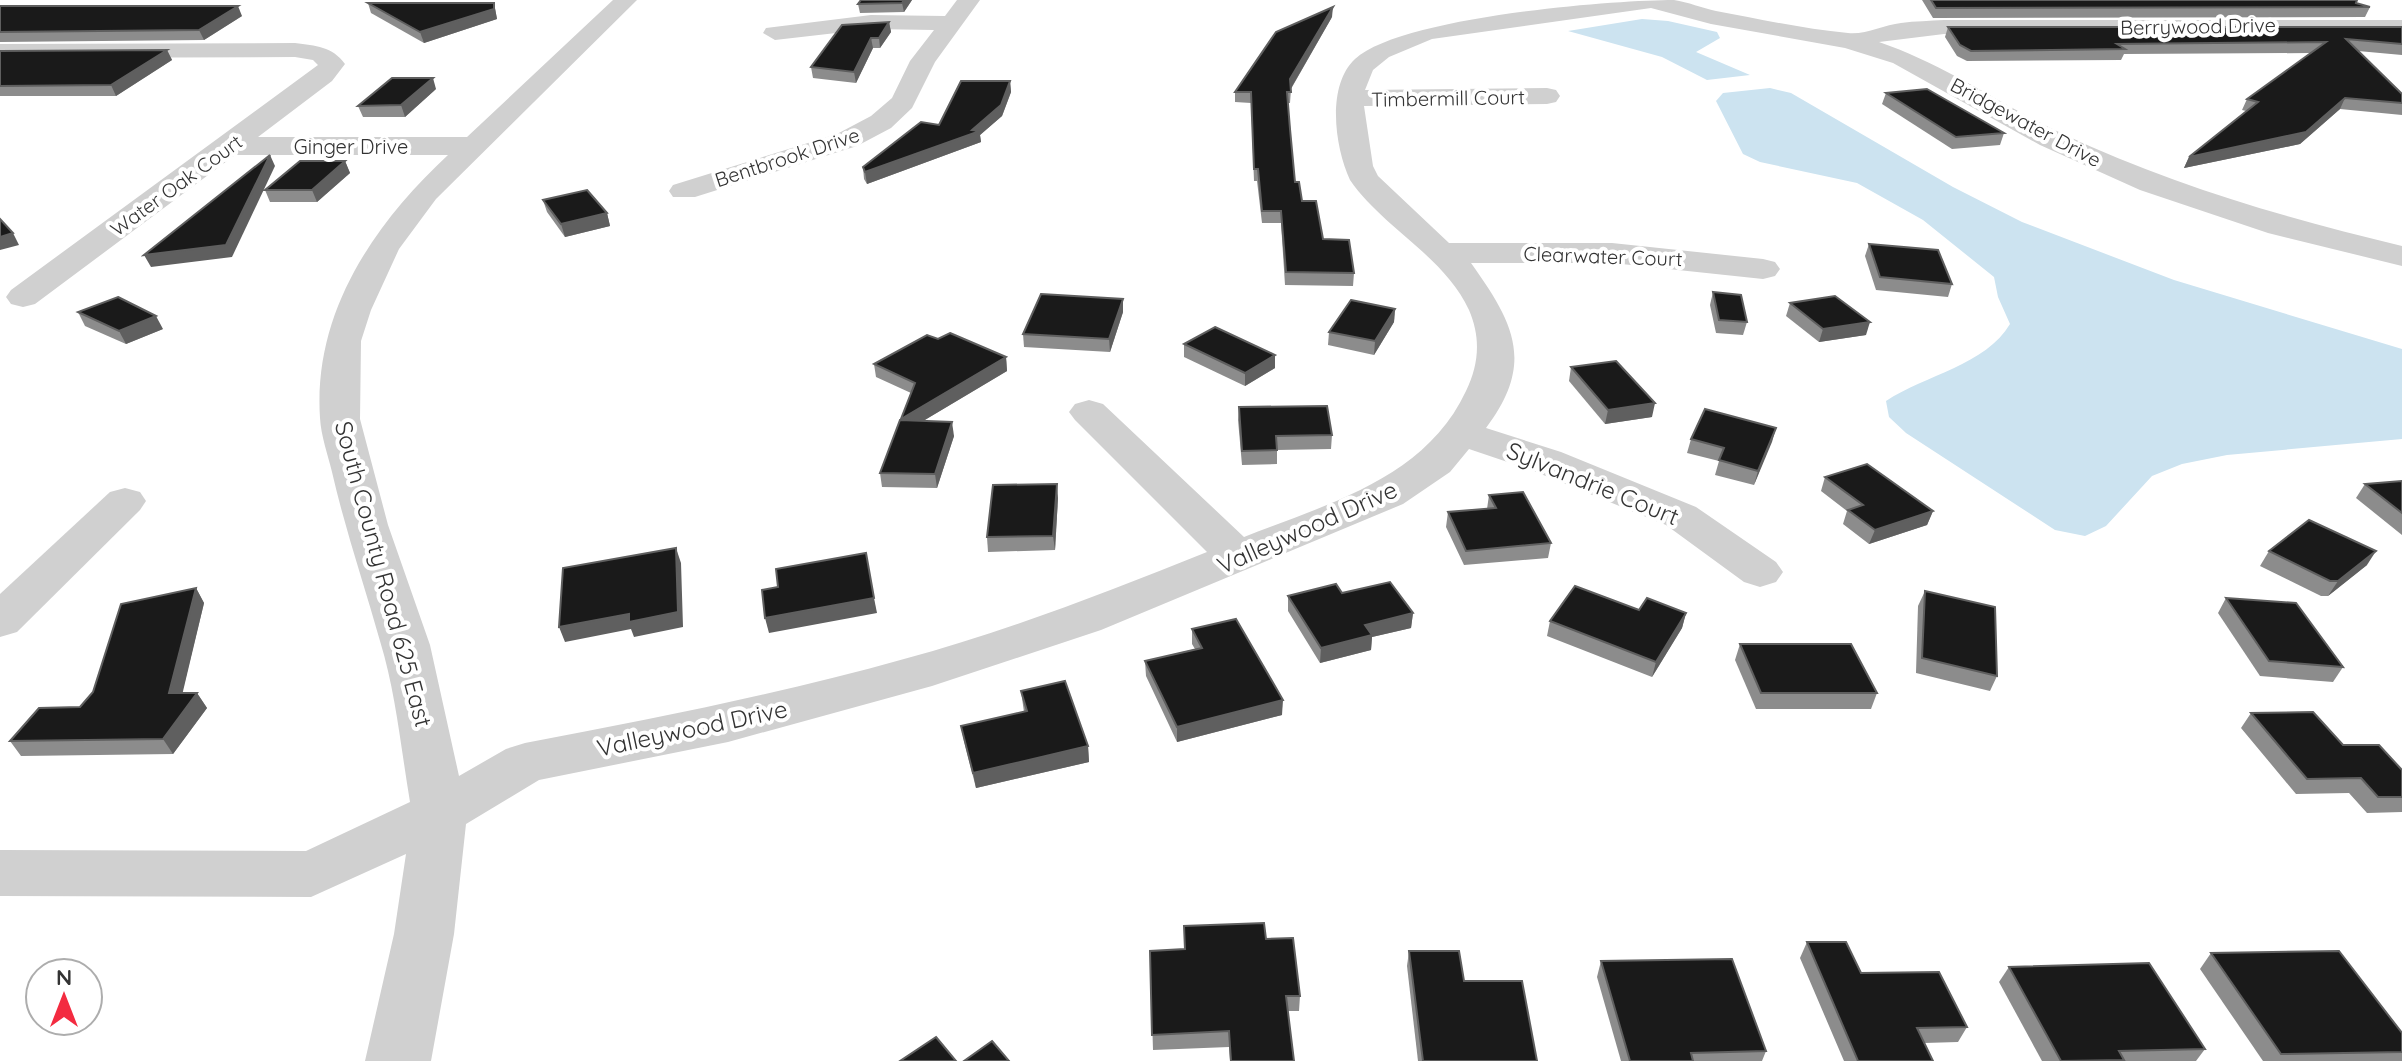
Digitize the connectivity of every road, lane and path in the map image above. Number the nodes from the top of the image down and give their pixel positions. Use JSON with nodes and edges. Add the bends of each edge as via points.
{"nodes":[{"id":1,"x":626,"y":0,"type":"edge"},
{"id":2,"x":969,"y":0,"type":"edge"},
{"id":3,"x":1650,"y":1,"type":"edge"},
{"id":4,"x":951,"y":23,"type":"junction"},
{"id":5,"x":2402,"y":27,"type":"edge"},
{"id":6,"x":775,"y":33,"type":"dead end"},
{"id":7,"x":1850,"y":41,"type":"junction"},
{"id":8,"x":0,"y":51,"type":"edge"},
{"id":9,"x":1547,"y":96,"type":"dead end"},
{"id":10,"x":1349,"y":98,"type":"junction"},
{"id":11,"x":237,"y":140,"type":"junction"},
{"id":12,"x":481,"y":140,"type":"junction"},
{"id":13,"x":684,"y":191,"type":"dead end"},
{"id":14,"x":2397,"y":245,"type":"edge"},
{"id":15,"x":1443,"y":253,"type":"junction"},
{"id":16,"x":1763,"y":269,"type":"dead end"},
{"id":17,"x":23,"y":297,"type":"dead end"},
{"id":18,"x":1089,"y":412,"type":"dead end"},
{"id":19,"x":1461,"y":433,"type":"junction"},
{"id":20,"x":125,"y":501,"type":"dead end"},
{"id":21,"x":1239,"y":558,"type":"junction"},
{"id":22,"x":1760,"y":572,"type":"dead end"},
{"id":23,"x":0,"y":621,"type":"edge"},
{"id":24,"x":440,"y":813,"type":"junction"},
{"id":25,"x":0,"y":873,"type":"edge"},
{"id":26,"x":398,"y":1061,"type":"edge"}],
"edges":[{"from":1,"to":12,"type":"street","name":"South County Road 625 East"},
{"from":2,"to":4,"type":"street","name":"Bentbrook Drive"},
{"from":3,"to":7,"type":"street","name":"Bridgewater Drive"},
{"from":3,"to":10,"type":"street","via":[[1425,33],[1369,60]]},
{"from":4,"to":6,"type":"street","via":[[871,22]]},
{"from":4,"to":13,"type":"street","name":"Bentbrook Drive","via":[[923,61],[903,102],[870,130]]},
{"from":5,"to":7,"type":"street","name":"Berrywood Drive","via":[[1944,27]]},
{"from":7,"to":14,"type":"street","name":"Bridgewater Drive","via":[[1919,65],[2050,139],[2151,184],[2279,226]]},
{"from":8,"to":11,"type":"street","name":"Water Oak Court","via":[[295,50],[329,58],[329,71]]},
{"from":9,"to":10,"type":"street","name":"Timbermill Court"},
{"from":10,"to":15,"type":"street","name":"Valleywood Drive","via":[[1358,166],[1365,180]]},
{"from":11,"to":12,"type":"street","name":"Ginger Drive"},
{"from":11,"to":17,"type":"street","name":"Water Oak Court"},
{"from":12,"to":24,"type":"street","name":"South County Road 625 East","via":[[425,193],[383,248],[343,341],[340,419],[366,525],[406,645]]},
{"from":15,"to":16,"type":"street","name":"Clearwater Court","via":[[1612,253]]},
{"from":15,"to":19,"type":"street","name":"Valleywood Drive","via":[[1475,290],[1496,339],[1495,370]]},
{"from":18,"to":21,"type":"street"},
{"from":19,"to":21,"type":"street","name":"Valleywood Drive","via":[[1435,463],[1388,495]]},
{"from":19,"to":22,"type":"street","name":"Sylvandrie Court","via":[[1560,466],[1681,516]]},
{"from":20,"to":23,"type":"street"},
{"from":21,"to":24,"type":"street","name":"Valleywood Drive","via":[[1084,619],[914,674],[728,723],[525,763]]},
{"from":24,"to":25,"type":"street","name":"Valleywood Drive","via":[[311,874]]},
{"from":24,"to":26,"type":"street","name":"South County Road 625 East","via":[[424,934]]}]}
